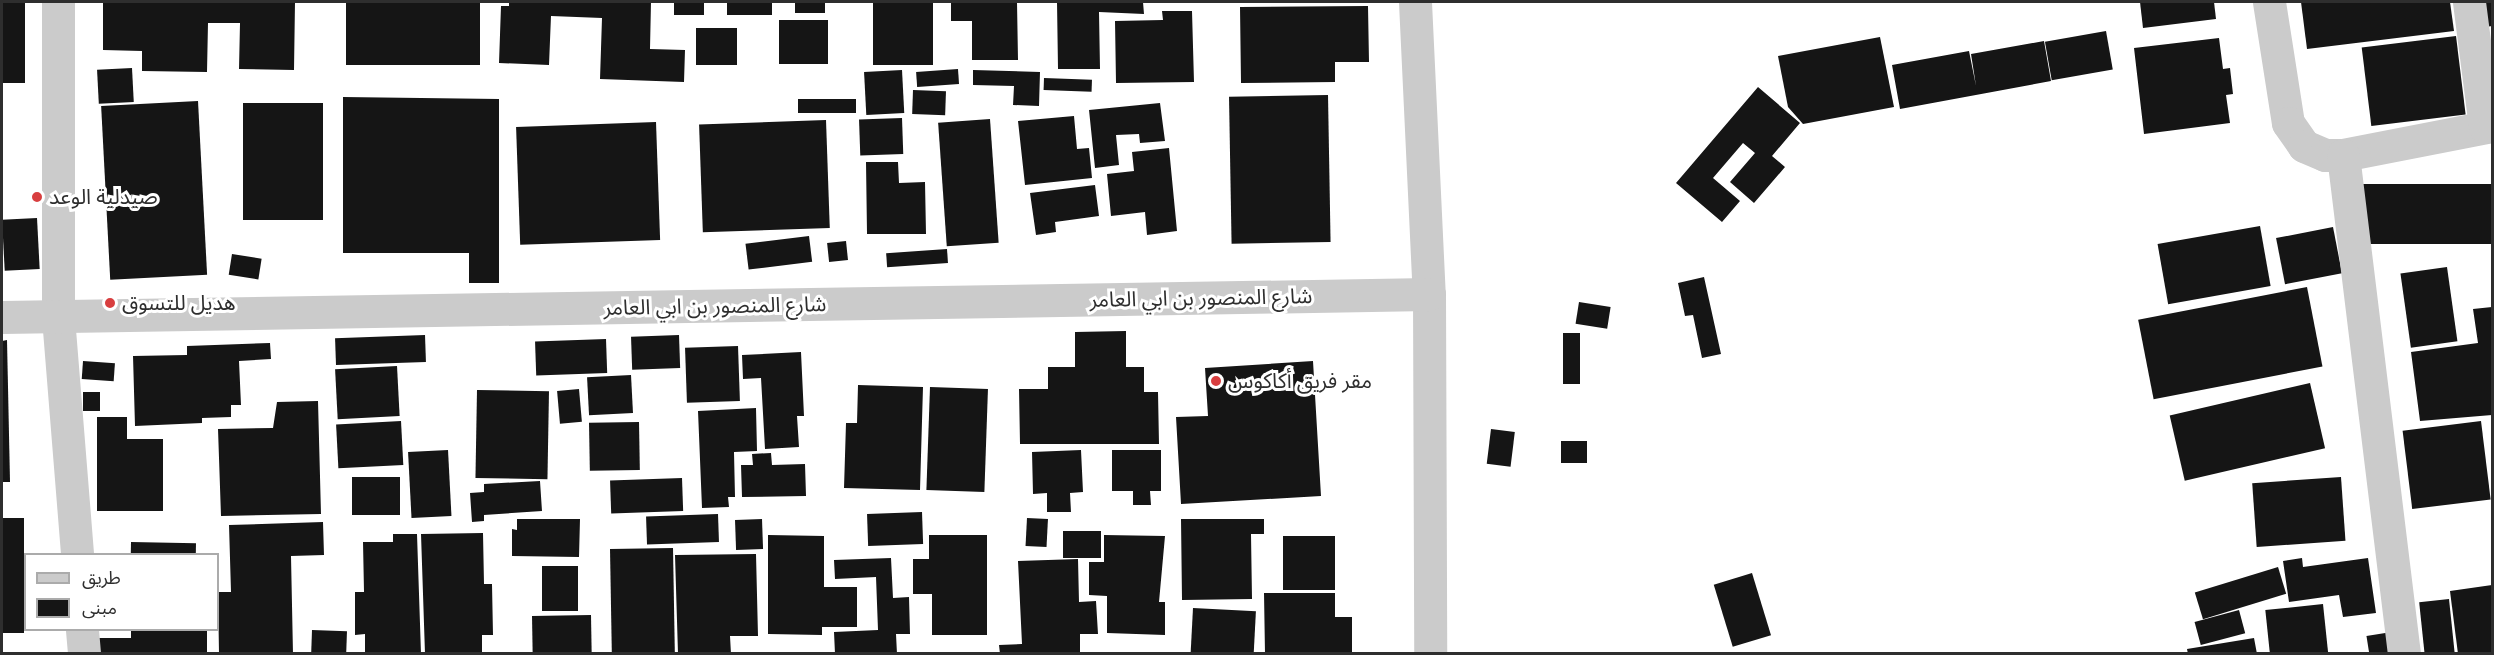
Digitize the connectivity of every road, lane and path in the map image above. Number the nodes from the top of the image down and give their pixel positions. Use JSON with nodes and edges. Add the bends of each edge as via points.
{"nodes":[{"id":1,"x":58,"y":2,"type":"edge"},
{"id":2,"x":1415,"y":2,"type":"edge"},
{"id":3,"x":2269,"y":2,"type":"edge"},
{"id":4,"x":2469,"y":2,"type":"edge"},
{"id":5,"x":2489,"y":126,"type":"edge"},
{"id":6,"x":2343,"y":155,"type":"junction"},
{"id":7,"x":1429,"y":294,"type":"junction"},
{"id":8,"x":2,"y":317,"type":"edge"},
{"id":9,"x":58,"y":317,"type":"junction"},
{"id":10,"x":77,"y":553,"type":"edge"},
{"id":11,"x":82,"y":631,"type":"edge"},
{"id":12,"x":84,"y":654,"type":"edge"},
{"id":13,"x":1430,"y":654,"type":"edge"},
{"id":14,"x":2403,"y":654,"type":"edge"}],
"edges":[{"from":1,"to":9,"type":"street"},
{"from":2,"to":7,"type":"street"},
{"from":3,"to":6,"type":"street","via":[[2288,123],[2304,146],[2325,155]]},
{"from":4,"to":5,"type":"street"},
{"from":5,"to":6,"type":"street"},
{"from":6,"to":14,"type":"street"},
{"from":7,"to":9,"type":"street","name":"شارع المنصور بن ابي العامر"},
{"from":7,"to":13,"type":"street"},
{"from":8,"to":9,"type":"street","name":"شارع المنصور بن ابي العامر"},
{"from":9,"to":10,"type":"street"},
{"from":11,"to":12,"type":"street"}]}
